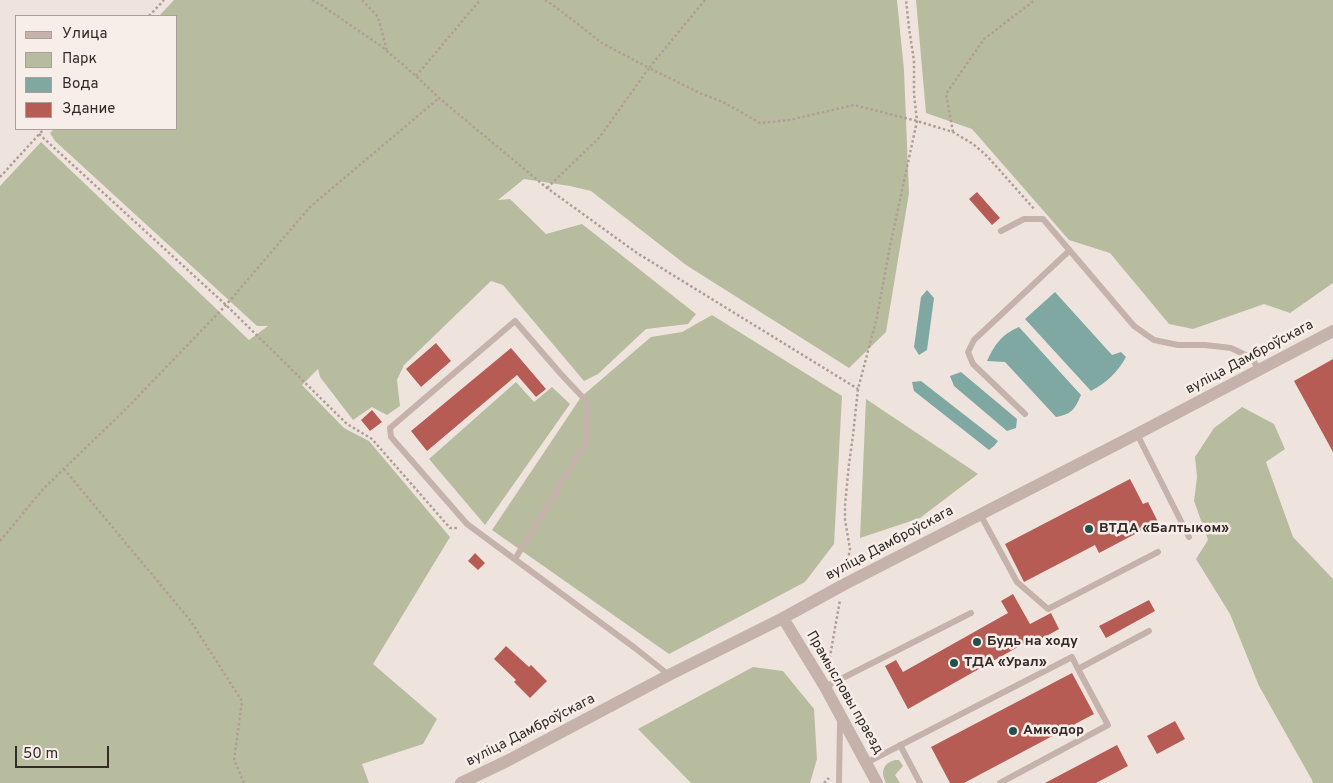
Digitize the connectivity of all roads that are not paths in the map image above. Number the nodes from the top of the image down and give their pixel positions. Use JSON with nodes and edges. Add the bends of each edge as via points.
{"nodes":[{"id":1,"x":1001,"y":231,"type":"dead end"},
{"id":2,"x":1069,"y":250,"type":"junction"},
{"id":3,"x":1333,"y":331,"type":"edge"},
{"id":4,"x":1259,"y":370,"type":"junction"},
{"id":5,"x":1025,"y":414,"type":"dead end"},
{"id":6,"x":1137,"y":434,"type":"junction"},
{"id":7,"x":980,"y":514,"type":"junction"},
{"id":8,"x":1189,"y":537,"type":"dead end"},
{"id":9,"x":1158,"y":552,"type":"dead end"},
{"id":10,"x":515,"y":559,"type":"junction"},
{"id":11,"x":971,"y":613,"type":"dead end"},
{"id":12,"x":783,"y":618,"type":"junction"},
{"id":13,"x":1148,"y":632,"type":"dead end"},
{"id":14,"x":1078,"y":669,"type":"junction"},
{"id":15,"x":669,"y":676,"type":"junction"},
{"id":16,"x":825,"y":687,"type":"junction"},
{"id":17,"x":840,"y":715,"type":"junction"},
{"id":18,"x":900,"y":746,"type":"junction"},
{"id":19,"x":866,"y":763,"type":"junction"},
{"id":20,"x":461,"y":783,"type":"edge"},
{"id":21,"x":839,"y":783,"type":"edge"},
{"id":22,"x":877,"y":783,"type":"edge"},
{"id":23,"x":920,"y":783,"type":"edge"},
{"id":24,"x":1000,"y":783,"type":"edge"}],
"edges":[{"from":1,"to":2,"type":"lane","via":[[1024,219],[1043,219]]},
{"from":2,"to":4,"type":"lane","via":[[1134,326],[1154,340],[1231,348],[1252,358]]},
{"from":2,"to":5,"type":"lane","via":[[974,340],[968,352],[974,364]]},
{"from":3,"to":4,"type":"street","name":"вуліца Дамброўскага"},
{"from":4,"to":6,"type":"street","name":"вуліца Дамброўскага"},
{"from":6,"to":7,"type":"street","name":"вуліца Дамброўскага"},
{"from":6,"to":8,"type":"lane"},
{"from":7,"to":9,"type":"lane","via":[[1017,582],[1048,609]]},
{"from":7,"to":12,"type":"street","name":"вуліца Дамброўскага"},
{"from":10,"to":10,"type":"lane","via":[[468,524],[391,437],[390,428],[515,321],[588,403],[586,442]]},
{"from":10,"to":15,"type":"lane"},
{"from":11,"to":16,"type":"lane"},
{"from":12,"to":15,"type":"street","name":"вуліца Дамброўскага"},
{"from":12,"to":16,"type":"street","name":"Прамысловы праезд"},
{"from":13,"to":14,"type":"lane"},
{"from":14,"to":18,"type":"lane","via":[[1072,657]]},
{"from":14,"to":24,"type":"lane","via":[[1108,725]]},
{"from":15,"to":20,"type":"street","name":"вуліца Дамброўскага"},
{"from":16,"to":17,"type":"street","name":"Прамысловы праезд"},
{"from":17,"to":19,"type":"street","name":"Прамысловы праезд"},
{"from":17,"to":21,"type":"lane"},
{"from":18,"to":19,"type":"lane"},
{"from":18,"to":23,"type":"lane"},
{"from":19,"to":22,"type":"street","name":"Прамысловы праезд"}]}
